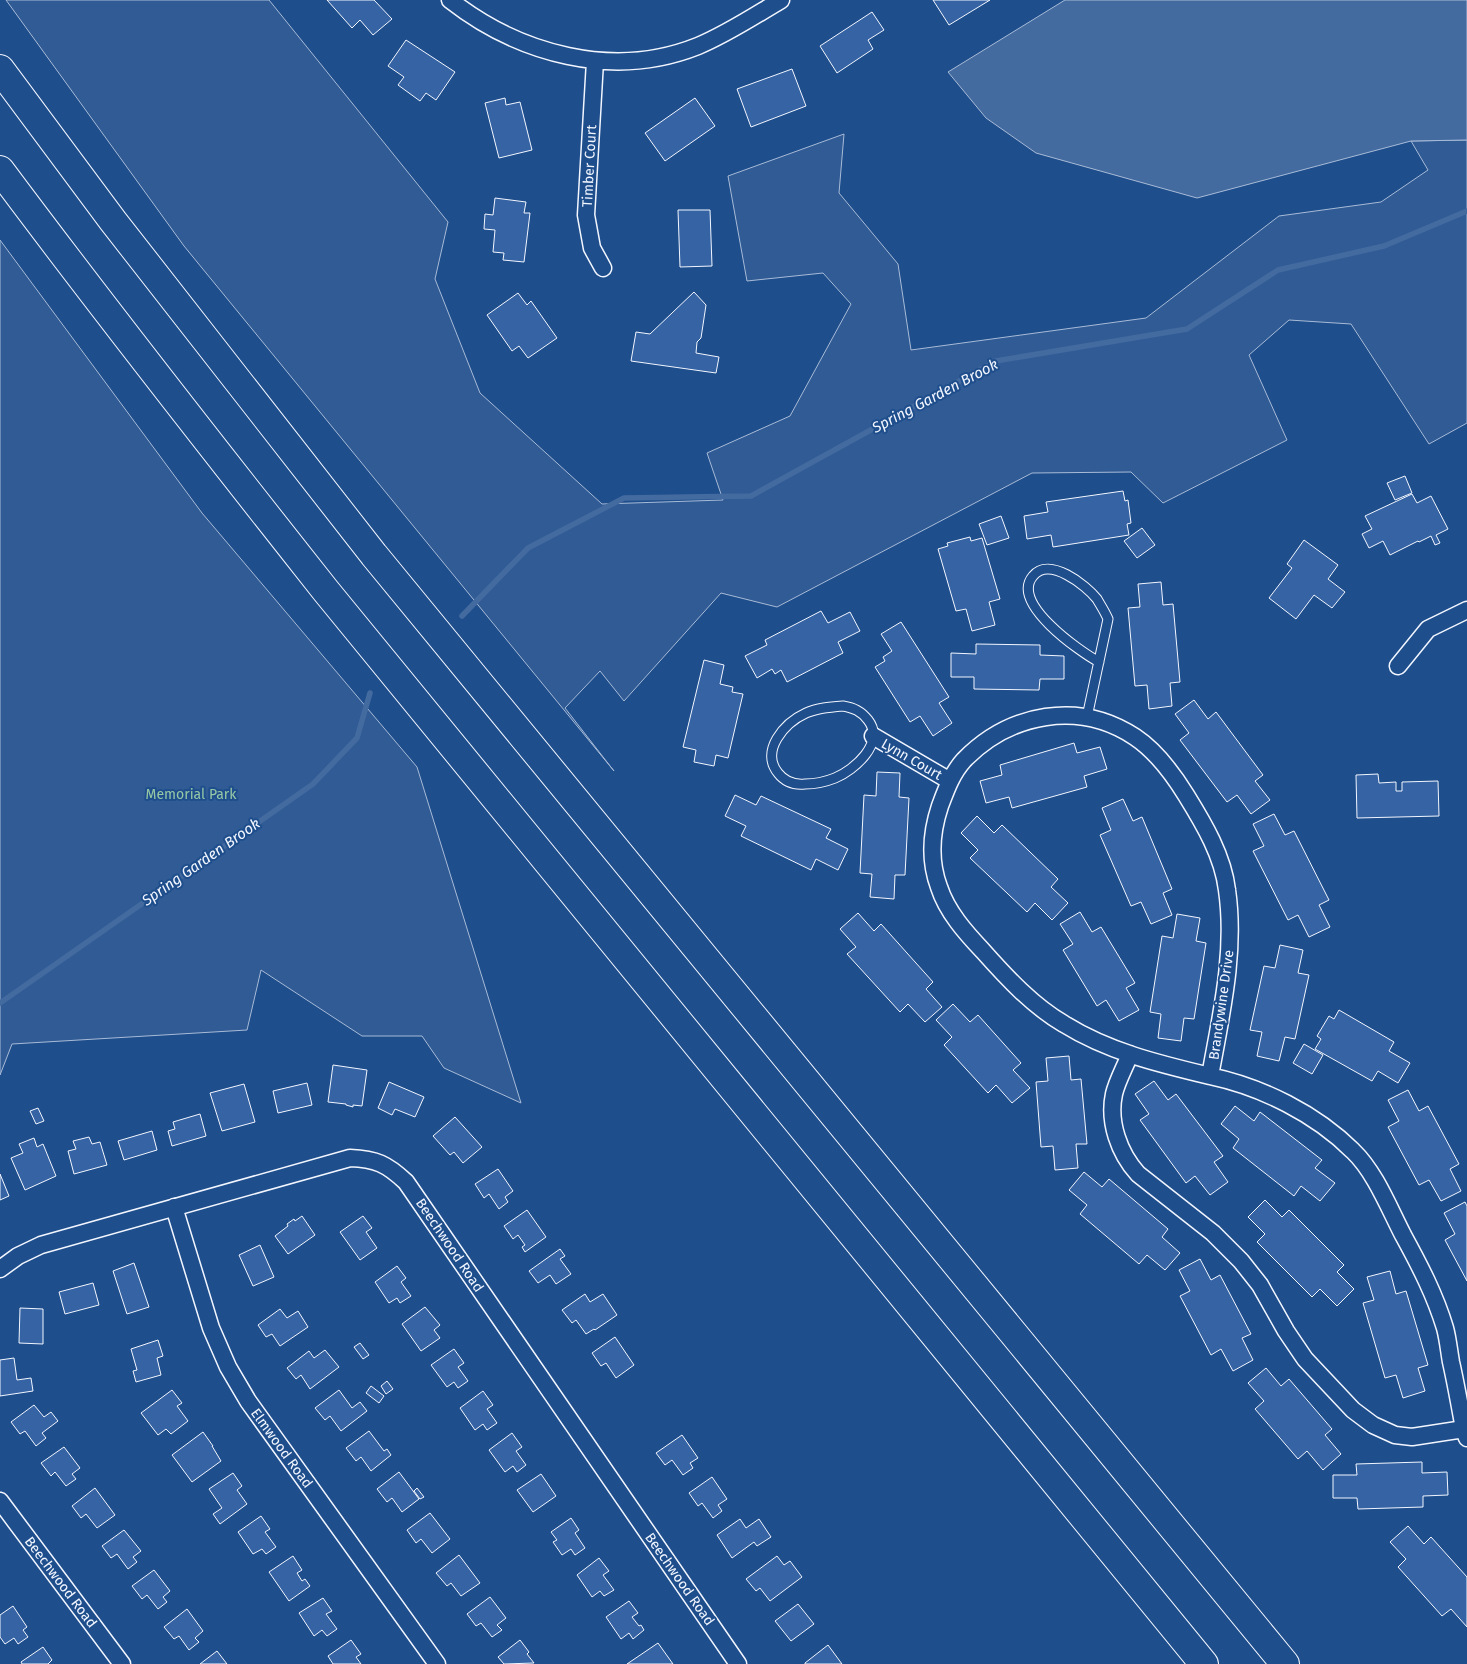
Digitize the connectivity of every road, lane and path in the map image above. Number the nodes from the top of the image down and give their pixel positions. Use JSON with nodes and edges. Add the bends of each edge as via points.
{"nodes":[{"id":1,"x":450,"y":0,"type":"edge"},
{"id":2,"x":781,"y":0,"type":"edge"},
{"id":3,"x":594,"y":61,"type":"junction"},
{"id":4,"x":0,"y":69,"type":"edge"},
{"id":5,"x":0,"y":170,"type":"edge"},
{"id":6,"x":603,"y":268,"type":"dead end"},
{"id":7,"x":1467,"y":610,"type":"edge"},
{"id":8,"x":1098,"y":662,"type":"junction"},
{"id":9,"x":1398,"y":666,"type":"dead end"},
{"id":10,"x":1087,"y":717,"type":"junction"},
{"id":11,"x":874,"y":736,"type":"junction"},
{"id":12,"x":950,"y":781,"type":"junction"},
{"id":13,"x":1130,"y":1054,"type":"junction"},
{"id":14,"x":1210,"y":1076,"type":"junction"},
{"id":15,"x":174,"y":1207,"type":"junction"},
{"id":16,"x":0,"y":1269,"type":"edge"},
{"id":17,"x":1466,"y":1434,"type":"edge"},
{"id":18,"x":0,"y":1501,"type":"edge"},
{"id":19,"x":122,"y":1664,"type":"edge"},
{"id":20,"x":437,"y":1664,"type":"edge"},
{"id":21,"x":738,"y":1664,"type":"edge"},
{"id":22,"x":1204,"y":1664,"type":"edge"},
{"id":23,"x":1285,"y":1664,"type":"edge"}],
"edges":[{"from":1,"to":3,"type":"street","via":[[505,36],[541,50]]},
{"from":2,"to":3,"type":"street","via":[[696,46],[647,59]]},
{"from":3,"to":6,"type":"street","name":"Timber Court","via":[[586,215],[592,248]]},
{"from":4,"to":23,"type":"highway","via":[[113,221],[374,555]]},
{"from":5,"to":22,"type":"highway","via":[[326,591]]},
{"from":7,"to":9,"type":"street","via":[[1428,629]]},
{"from":8,"to":8,"type":"lane","via":[[1081,652],[1041,616],[1028,591],[1033,575],[1040,570],[1048,568],[1062,572],[1081,583],[1096,598],[1108,619]]},
{"from":8,"to":10,"type":"lane"},
{"from":10,"to":12,"type":"street","name":"Brandywine Drive","via":[[1045,717],[1012,726],[990,738],[963,761]]},
{"from":10,"to":14,"type":"street","name":"Brandywine Drive","via":[[1108,723],[1135,737],[1154,754],[1176,780],[1220,858],[1230,913],[1229,947],[1227,979]]},
{"from":11,"to":11,"type":"lane","name":"Lynn Court","via":[[870,723],[855,708],[820,708],[804,714],[778,736],[773,747],[774,768],[789,782],[823,782],[857,764]]},
{"from":11,"to":12,"type":"street","name":"Lynn Court"},
{"from":12,"to":13,"type":"street","name":"Brandywine Drive","via":[[935,821],[932,846],[935,875],[948,908],[977,946],[1034,1002],[1091,1040]]},
{"from":13,"to":14,"type":"street","name":"Brandywine Drive"},
{"from":13,"to":17,"type":"street","name":"Brandywine Drive","via":[[1114,1092],[1112,1110],[1115,1131],[1130,1166],[1213,1233],[1241,1260],[1306,1359],[1352,1410],[1395,1435]]},
{"from":14,"to":17,"type":"street","name":"Brandywine Drive","via":[[1261,1092],[1296,1108],[1354,1151],[1367,1169],[1435,1298],[1445,1330]]},
{"from":15,"to":16,"type":"street","name":"Beechwood Road","via":[[41,1244]]},
{"from":15,"to":20,"type":"street","name":"Elmwood Road","via":[[211,1328],[228,1367],[248,1401]]},
{"from":15,"to":21,"type":"street","name":"Beechwood Road","via":[[350,1158],[367,1159],[394,1171],[406,1182]]},
{"from":18,"to":19,"type":"street","name":"Beechwood Road"}]}
